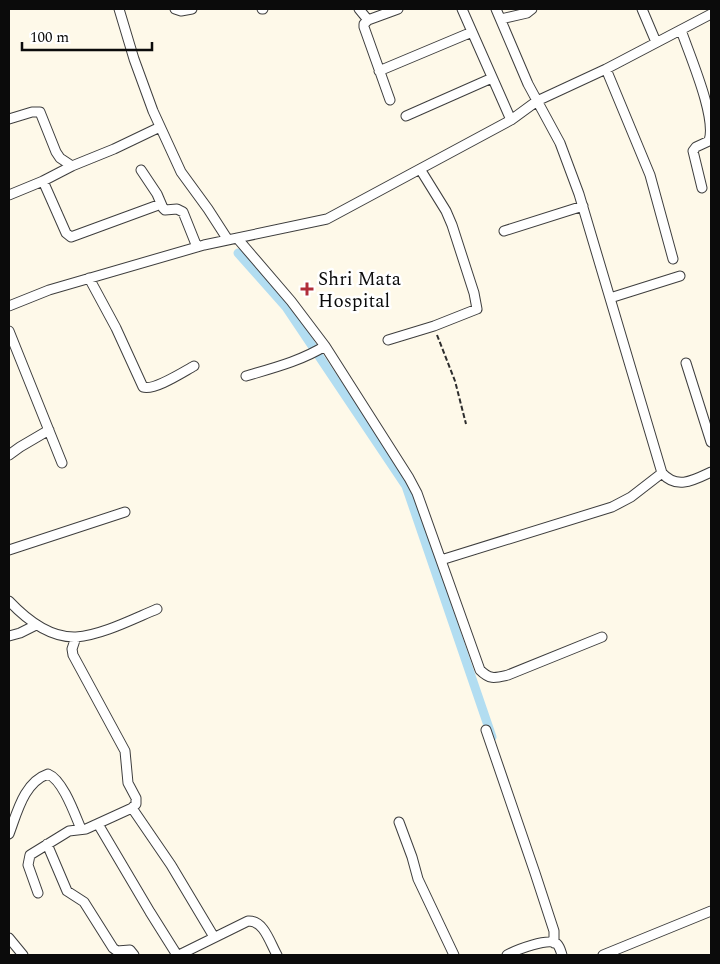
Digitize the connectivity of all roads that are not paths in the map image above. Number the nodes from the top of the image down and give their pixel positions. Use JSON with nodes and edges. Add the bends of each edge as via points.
{"nodes":[{"id":1,"x":119,"y":9,"type":"edge"},
{"id":2,"x":175,"y":9,"type":"edge"},
{"id":3,"x":192,"y":9,"type":"edge"},
{"id":4,"x":359,"y":9,"type":"edge"},
{"id":5,"x":398,"y":9,"type":"edge"},
{"id":6,"x":462,"y":9,"type":"edge"},
{"id":7,"x":496,"y":9,"type":"edge"},
{"id":8,"x":532,"y":9,"type":"edge"},
{"id":9,"x":642,"y":9,"type":"edge"},
{"id":10,"x":711,"y":14,"type":"edge"},
{"id":11,"x":501,"y":19,"type":"junction"},
{"id":12,"x":368,"y":20,"type":"junction"},
{"id":13,"x":681,"y":30,"type":"junction"},
{"id":14,"x":472,"y":32,"type":"junction"},
{"id":15,"x":656,"y":42,"type":"junction"},
{"id":16,"x":606,"y":69,"type":"junction"},
{"id":17,"x":379,"y":71,"type":"junction"},
{"id":18,"x":492,"y":78,"type":"junction"},
{"id":19,"x":390,"y":100,"type":"dead end"},
{"id":20,"x":536,"y":101,"type":"junction"},
{"id":21,"x":406,"y":116,"type":"dead end"},
{"id":22,"x":9,"y":119,"type":"edge"},
{"id":23,"x":511,"y":120,"type":"junction"},
{"id":24,"x":160,"y":127,"type":"junction"},
{"id":25,"x":710,"y":140,"type":"edge"},
{"id":26,"x":72,"y":166,"type":"junction"},
{"id":27,"x":420,"y":169,"type":"junction"},
{"id":28,"x":141,"y":170,"type":"dead end"},
{"id":29,"x":44,"y":181,"type":"junction"},
{"id":30,"x":702,"y":188,"type":"dead end"},
{"id":31,"x":9,"y":194,"type":"edge"},
{"id":32,"x":161,"y":204,"type":"junction"},
{"id":33,"x":583,"y":206,"type":"junction"},
{"id":34,"x":504,"y":231,"type":"dead end"},
{"id":35,"x":232,"y":239,"type":"junction"},
{"id":36,"x":197,"y":247,"type":"junction"},
{"id":37,"x":673,"y":258,"type":"dead end"},
{"id":38,"x":680,"y":276,"type":"dead end"},
{"id":39,"x":89,"y":278,"type":"junction"},
{"id":40,"x":610,"y":298,"type":"junction"},
{"id":41,"x":9,"y":306,"type":"edge"},
{"id":42,"x":9,"y":331,"type":"edge"},
{"id":43,"x":388,"y":340,"type":"dead end"},
{"id":44,"x":321,"y":348,"type":"junction"},
{"id":45,"x":686,"y":363,"type":"dead end"},
{"id":46,"x":194,"y":366,"type":"dead end"},
{"id":47,"x":246,"y":376,"type":"dead end"},
{"id":48,"x":49,"y":430,"type":"junction"},
{"id":49,"x":711,"y":442,"type":"edge"},
{"id":50,"x":9,"y":455,"type":"edge"},
{"id":51,"x":62,"y":463,"type":"dead end"},
{"id":52,"x":711,"y":472,"type":"edge"},
{"id":53,"x":662,"y":473,"type":"junction"},
{"id":54,"x":125,"y":512,"type":"dead end"},
{"id":55,"x":9,"y":550,"type":"edge"},
{"id":56,"x":441,"y":560,"type":"junction"},
{"id":57,"x":9,"y":601,"type":"edge"},
{"id":58,"x":157,"y":609,"type":"dead end"},
{"id":59,"x":36,"y":624,"type":"junction"},
{"id":60,"x":9,"y":636,"type":"edge"},
{"id":61,"x":602,"y":636,"type":"dead end"},
{"id":62,"x":76,"y":637,"type":"junction"},
{"id":63,"x":486,"y":730,"type":"dead end"},
{"id":64,"x":132,"y":808,"type":"junction"},
{"id":65,"x":399,"y":822,"type":"dead end"},
{"id":66,"x":98,"y":824,"type":"junction"},
{"id":67,"x":81,"y":829,"type":"junction"},
{"id":68,"x":9,"y":834,"type":"edge"},
{"id":69,"x":48,"y":844,"type":"junction"},
{"id":70,"x":38,"y":893,"type":"dead end"},
{"id":71,"x":711,"y":911,"type":"edge"},
{"id":72,"x":214,"y":937,"type":"junction"},
{"id":73,"x":9,"y":938,"type":"edge"},
{"id":74,"x":554,"y":943,"type":"junction"},
{"id":75,"x":23,"y":955,"type":"edge"},
{"id":76,"x":134,"y":955,"type":"edge"},
{"id":77,"x":178,"y":955,"type":"edge"},
{"id":78,"x":276,"y":955,"type":"edge"},
{"id":79,"x":454,"y":955,"type":"edge"},
{"id":80,"x":507,"y":955,"type":"edge"},
{"id":81,"x":562,"y":955,"type":"edge"},
{"id":82,"x":604,"y":955,"type":"edge"}],
"edges":[{"from":1,"to":24,"type":"street"},
{"from":2,"to":3,"type":"street"},
{"from":4,"to":12,"type":"street"},
{"from":5,"to":12,"type":"street"},
{"from":6,"to":14,"type":"street"},
{"from":7,"to":11,"type":"street"},
{"from":8,"to":11,"type":"street"},
{"from":9,"to":15,"type":"street"},
{"from":10,"to":13,"type":"street"},
{"from":11,"to":20,"type":"street"},
{"from":12,"to":17,"type":"street","via":[[364,24],[365,32]]},
{"from":13,"to":15,"type":"street"},
{"from":13,"to":25,"type":"street","via":[[705,99]]},
{"from":14,"to":17,"type":"street"},
{"from":14,"to":18,"type":"street"},
{"from":15,"to":16,"type":"street"},
{"from":16,"to":20,"type":"street"},
{"from":16,"to":37,"type":"street","via":[[650,175]]},
{"from":17,"to":19,"type":"street"},
{"from":18,"to":21,"type":"street"},
{"from":18,"to":23,"type":"street"},
{"from":20,"to":23,"type":"street"},
{"from":20,"to":33,"type":"street","via":[[560,143]]},
{"from":22,"to":26,"type":"street","via":[[40,112],[56,152]]},
{"from":23,"to":27,"type":"street"},
{"from":24,"to":26,"type":"street"},
{"from":24,"to":35,"type":"street","via":[[181,172]]},
{"from":25,"to":30,"type":"street","via":[[693,151]]},
{"from":26,"to":29,"type":"street"},
{"from":27,"to":35,"type":"street","via":[[327,219]]},
{"from":27,"to":43,"type":"street","via":[[452,225],[477,309]]},
{"from":28,"to":32,"type":"street"},
{"from":29,"to":31,"type":"street"},
{"from":29,"to":32,"type":"street","via":[[66,233],[72,237]]},
{"from":32,"to":36,"type":"street","via":[[165,210],[181,210]]},
{"from":33,"to":34,"type":"street"},
{"from":33,"to":40,"type":"street"},
{"from":35,"to":36,"type":"street"},
{"from":35,"to":44,"type":"street","via":[[291,301]]},
{"from":36,"to":39,"type":"street"},
{"from":38,"to":40,"type":"street"},
{"from":39,"to":41,"type":"street"},
{"from":39,"to":46,"type":"street","via":[[143,387],[156,386]]},
{"from":40,"to":53,"type":"street"},
{"from":42,"to":48,"type":"street"},
{"from":44,"to":47,"type":"street","via":[[284,365]]},
{"from":44,"to":56,"type":"street","via":[[410,478]]},
{"from":45,"to":49,"type":"street"},
{"from":48,"to":50,"type":"street"},
{"from":48,"to":51,"type":"street"},
{"from":52,"to":53,"type":"street","via":[[681,483],[667,480]]},
{"from":53,"to":56,"type":"street","via":[[612,507]]},
{"from":54,"to":55,"type":"street"},
{"from":56,"to":61,"type":"street","via":[[480,670],[486,676],[508,675]]},
{"from":57,"to":59,"type":"street"},
{"from":58,"to":62,"type":"street","via":[[118,626]]},
{"from":59,"to":60,"type":"street"},
{"from":59,"to":62,"type":"street","via":[[57,635]]},
{"from":62,"to":64,"type":"street","via":[[73,655],[126,752],[128,783],[136,798]]},
{"from":63,"to":74,"type":"street","via":[[554,931]]},
{"from":64,"to":66,"type":"street"},
{"from":64,"to":72,"type":"street","via":[[172,865]]},
{"from":65,"to":79,"type":"street","via":[[418,879]]},
{"from":66,"to":67,"type":"street"},
{"from":66,"to":77,"type":"street"},
{"from":67,"to":68,"type":"street","via":[[56,779],[48,774],[26,792]]},
{"from":67,"to":69,"type":"street","via":[[69,831]]},
{"from":69,"to":70,"type":"street","via":[[28,859]]},
{"from":69,"to":76,"type":"street","via":[[67,891],[84,902],[113,948],[117,951],[130,950]]},
{"from":71,"to":82,"type":"street"},
{"from":72,"to":77,"type":"street"},
{"from":72,"to":78,"type":"street","via":[[255,920]]},
{"from":73,"to":75,"type":"street"},
{"from":74,"to":80,"type":"street","via":[[545,942]]},
{"from":74,"to":81,"type":"street"}]}
